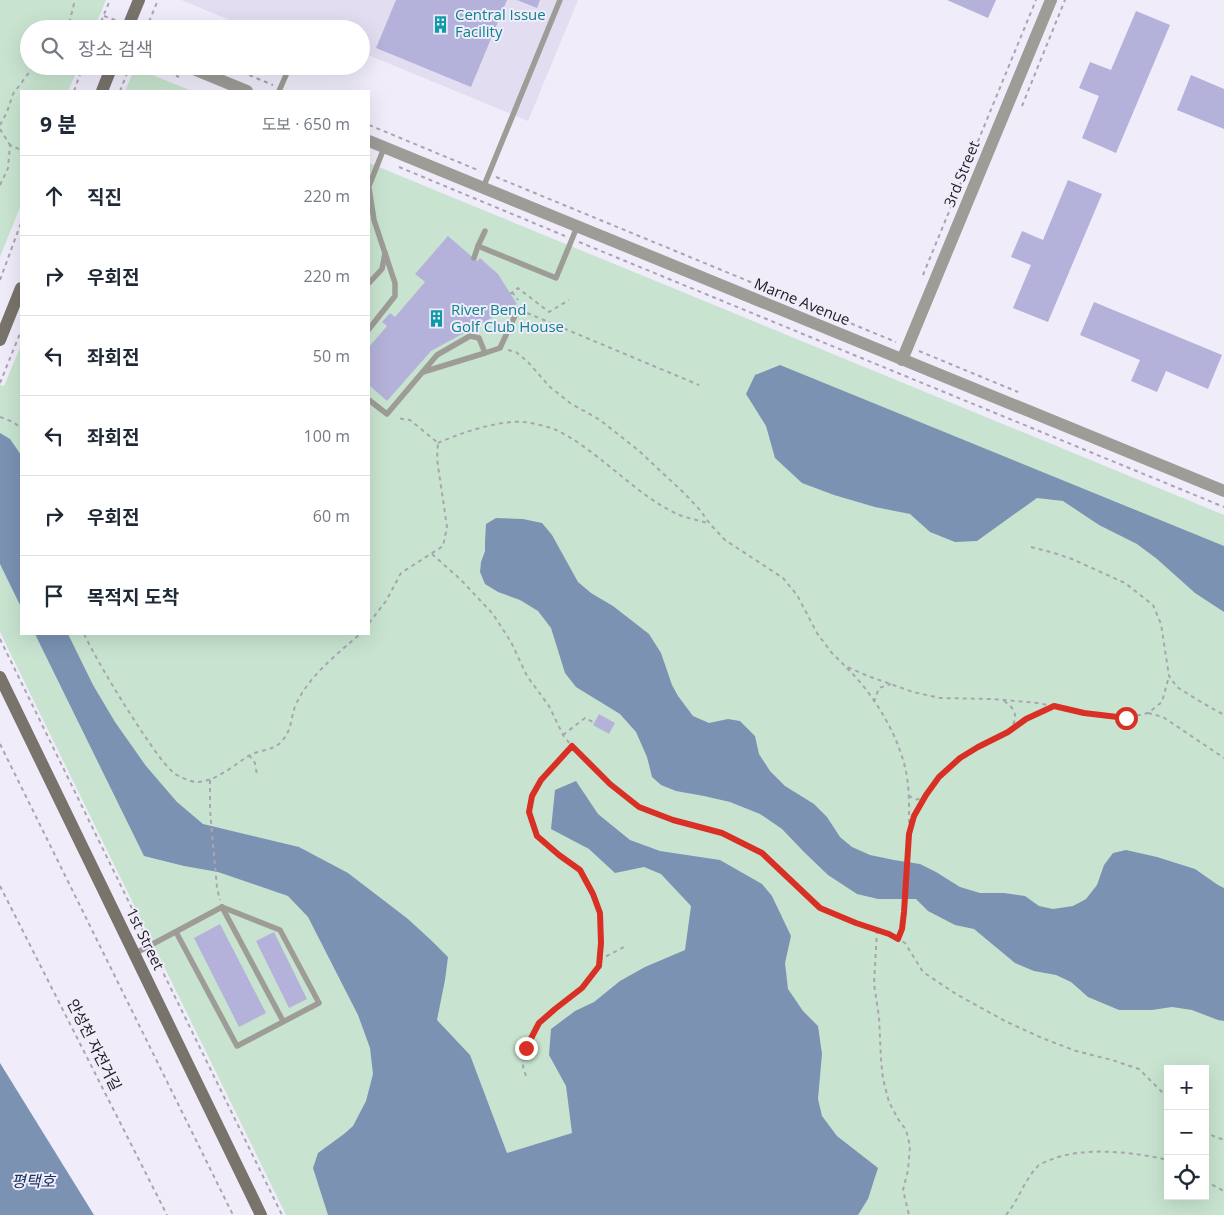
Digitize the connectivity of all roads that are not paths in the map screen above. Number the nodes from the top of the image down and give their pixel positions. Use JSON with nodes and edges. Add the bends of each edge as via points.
{"nodes":[{"id":1,"x":139,"y":0,"type":"edge"},
{"id":2,"x":560,"y":0,"type":"edge"},
{"id":3,"x":1051,"y":0,"type":"edge"},
{"id":4,"x":131,"y":20,"type":"edge"},
{"id":5,"x":108,"y":75,"type":"edge"},
{"id":6,"x":208,"y":75,"type":"edge"},
{"id":7,"x":286,"y":75,"type":"edge"},
{"id":8,"x":102,"y":90,"type":"edge"},
{"id":9,"x":245,"y":90,"type":"edge"},
{"id":10,"x":280,"y":90,"type":"edge"},
{"id":11,"x":370,"y":141,"type":"edge"},
{"id":12,"x":384,"y":148,"type":"junction"},
{"id":13,"x":370,"y":184,"type":"edge"},
{"id":14,"x":483,"y":188,"type":"junction"},
{"id":15,"x":370,"y":204,"type":"edge"},
{"id":16,"x":371,"y":220,"type":"edge"},
{"id":17,"x":577,"y":227,"type":"junction"},
{"id":18,"x":485,"y":231,"type":"dead end"},
{"id":19,"x":478,"y":246,"type":"junction"},
{"id":20,"x":385,"y":251,"type":"junction"},
{"id":21,"x":474,"y":258,"type":"dead end"},
{"id":22,"x":370,"y":282,"type":"edge"},
{"id":23,"x":20,"y":290,"type":"edge"},
{"id":24,"x":518,"y":309,"type":"road end"},
{"id":25,"x":370,"y":328,"type":"edge"},
{"id":26,"x":0,"y":340,"type":"edge"},
{"id":27,"x":485,"y":352,"type":"junction"},
{"id":28,"x":902,"y":360,"type":"junction"},
{"id":29,"x":423,"y":372,"type":"junction"},
{"id":30,"x":370,"y":401,"type":"edge"},
{"id":31,"x":1224,"y":491,"type":"edge"},
{"id":32,"x":0,"y":677,"type":"edge"},
{"id":33,"x":222,"y":907,"type":"junction"},
{"id":34,"x":176,"y":932,"type":"junction"},
{"id":35,"x":134,"y":954,"type":"junction"},
{"id":36,"x":283,"y":1021,"type":"junction"},
{"id":37,"x":261,"y":1215,"type":"edge"}],
"edges":[{"from":1,"to":4,"type":"main road"},
{"from":2,"to":14,"type":"lane"},
{"from":3,"to":28,"type":"street","name":"3rd Street"},
{"from":5,"to":8,"type":"main road"},
{"from":6,"to":9,"type":"street"},
{"from":7,"to":10,"type":"lane"},
{"from":11,"to":12,"type":"street","name":"Marne Avenue"},
{"from":12,"to":13,"type":"lane"},
{"from":12,"to":14,"type":"street","name":"Marne Avenue"},
{"from":14,"to":17,"type":"street","name":"Marne Avenue"},
{"from":15,"to":16,"type":"lane"},
{"from":16,"to":20,"type":"lane"},
{"from":17,"to":19,"type":"lane","via":[[556,278]]},
{"from":17,"to":28,"type":"street","name":"Marne Avenue"},
{"from":18,"to":19,"type":"lane"},
{"from":19,"to":21,"type":"lane"},
{"from":20,"to":22,"type":"lane","via":[[382,269]]},
{"from":20,"to":25,"type":"lane","via":[[395,283],[395,296]]},
{"from":23,"to":26,"type":"main road"},
{"from":24,"to":27,"type":"lane","via":[[500,348]]},
{"from":27,"to":29,"type":"lane"},
{"from":27,"to":29,"type":"lane","via":[[479,338],[470,336],[437,355]]},
{"from":28,"to":31,"type":"street","name":"Marne Avenue"},
{"from":29,"to":30,"type":"lane","via":[[387,414]]},
{"from":32,"to":35,"type":"main road","name":"1st Street"},
{"from":33,"to":34,"type":"lane"},
{"from":33,"to":36,"type":"lane"},
{"from":33,"to":36,"type":"lane","via":[[280,930],[318,1003]]},
{"from":34,"to":35,"type":"lane"},
{"from":34,"to":36,"type":"lane","via":[[237,1046]]},
{"from":35,"to":37,"type":"main road","name":"1st Street"}]}
